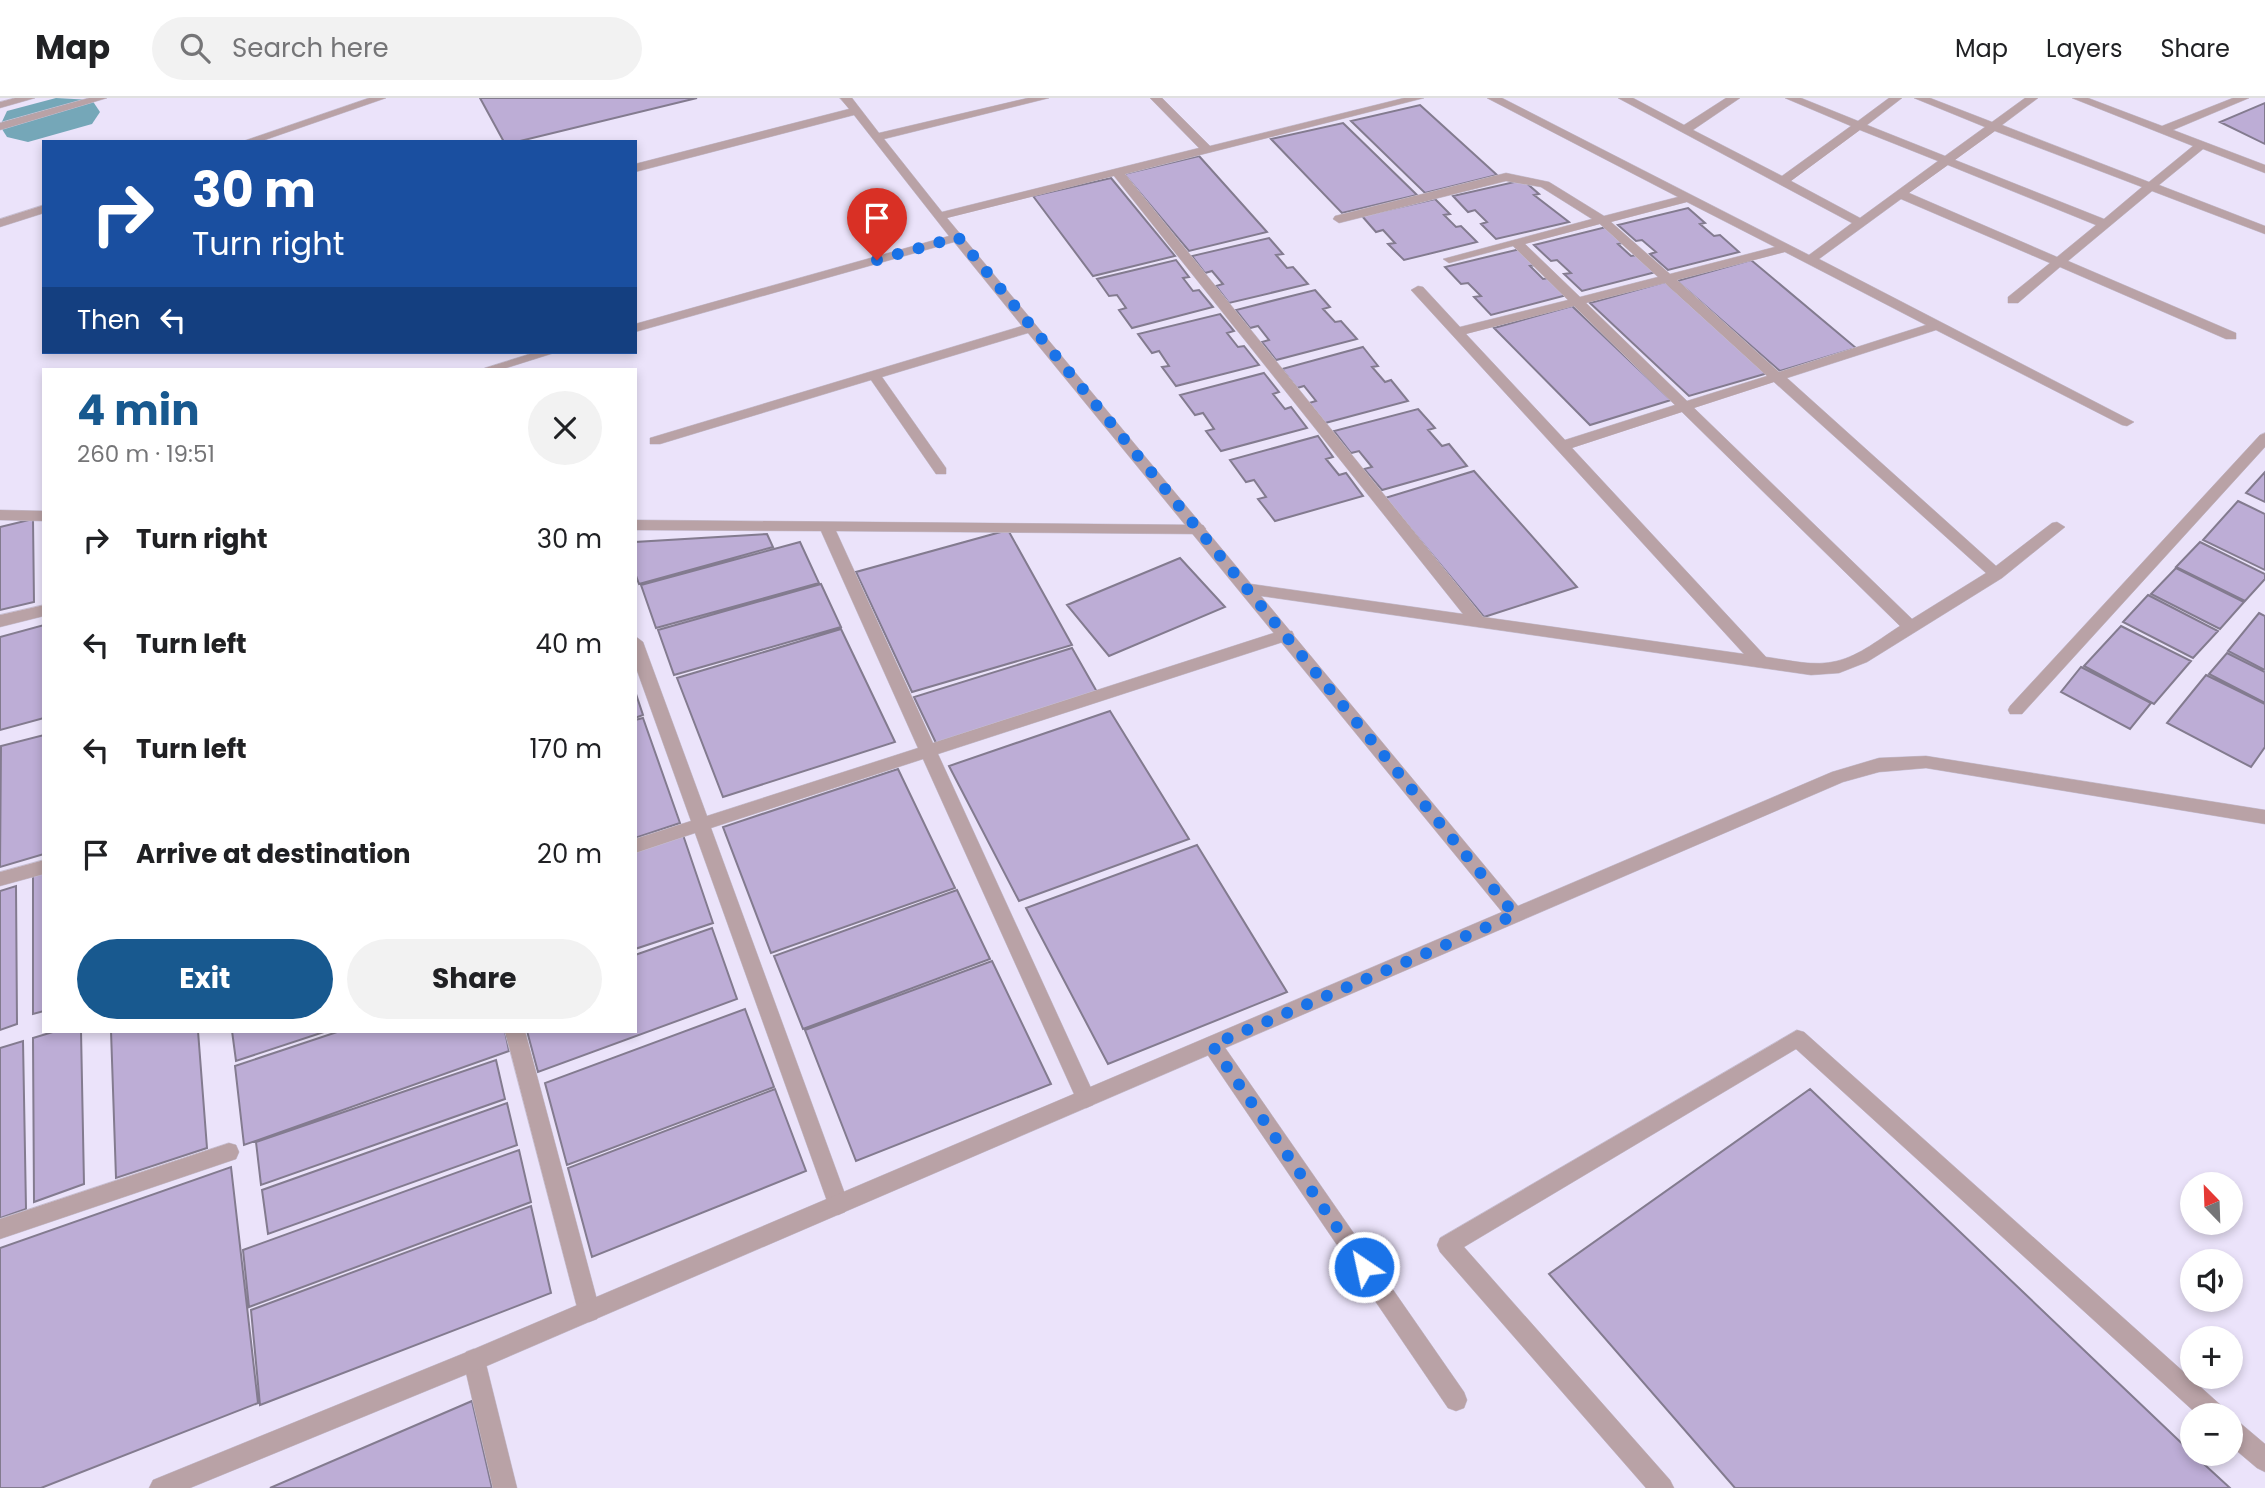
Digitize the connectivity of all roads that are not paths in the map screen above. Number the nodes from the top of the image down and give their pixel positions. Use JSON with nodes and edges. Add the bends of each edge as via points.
{"nodes":[{"id":1,"x":29,"y":98,"type":"edge"},
{"id":2,"x":101,"y":98,"type":"edge"},
{"id":3,"x":380,"y":98,"type":"edge"},
{"id":4,"x":846,"y":98,"type":"edge"},
{"id":5,"x":1044,"y":98,"type":"edge"},
{"id":6,"x":1156,"y":98,"type":"edge"},
{"id":7,"x":1418,"y":98,"type":"edge"},
{"id":8,"x":1493,"y":98,"type":"edge"},
{"id":9,"x":1624,"y":98,"type":"edge"},
{"id":10,"x":1734,"y":98,"type":"edge"},
{"id":11,"x":1791,"y":98,"type":"edge"},
{"id":12,"x":1896,"y":98,"type":"edge"},
{"id":13,"x":1920,"y":98,"type":"edge"},
{"id":14,"x":2032,"y":98,"type":"edge"},
{"id":15,"x":2078,"y":98,"type":"edge"},
{"id":16,"x":2243,"y":98,"type":"edge"},
{"id":17,"x":0,"y":106,"type":"edge"},
{"id":18,"x":856,"y":111,"type":"junction"},
{"id":19,"x":1859,"y":125,"type":"junction"},
{"id":20,"x":1994,"y":125,"type":"junction"},
{"id":21,"x":0,"y":127,"type":"edge"},
{"id":22,"x":1684,"y":130,"type":"junction"},
{"id":23,"x":2162,"y":130,"type":"junction"},
{"id":24,"x":876,"y":137,"type":"junction"},
{"id":25,"x":253,"y":140,"type":"edge"},
{"id":26,"x":2200,"y":145,"type":"junction"},
{"id":27,"x":1208,"y":151,"type":"junction"},
{"id":28,"x":1946,"y":160,"type":"junction"},
{"id":29,"x":637,"y":167,"type":"edge"},
{"id":30,"x":2265,"y":169,"type":"edge"},
{"id":31,"x":1118,"y":173,"type":"junction"},
{"id":32,"x":1782,"y":182,"type":"junction"},
{"id":33,"x":2150,"y":187,"type":"junction"},
{"id":34,"x":1900,"y":194,"type":"junction"},
{"id":35,"x":1689,"y":198,"type":"junction"},
{"id":36,"x":42,"y":210,"type":"edge"},
{"id":37,"x":939,"y":216,"type":"junction"},
{"id":38,"x":1339,"y":219,"type":"dead end"},
{"id":39,"x":1602,"y":220,"type":"junction"},
{"id":40,"x":0,"y":223,"type":"edge"},
{"id":41,"x":1861,"y":223,"type":"junction"},
{"id":42,"x":2105,"y":224,"type":"junction"},
{"id":43,"x":2265,"y":230,"type":"edge"},
{"id":44,"x":958,"y":237,"type":"junction"},
{"id":45,"x":1516,"y":242,"type":"junction"},
{"id":46,"x":1788,"y":248,"type":"junction"},
{"id":47,"x":1449,"y":259,"type":"dead end"},
{"id":48,"x":1810,"y":260,"type":"junction"},
{"id":49,"x":2059,"y":262,"type":"junction"},
{"id":50,"x":1668,"y":278,"type":"junction"},
{"id":51,"x":1418,"y":290,"type":"dead end"},
{"id":52,"x":2013,"y":300,"type":"dead end"},
{"id":53,"x":1577,"y":302,"type":"junction"},
{"id":54,"x":1938,"y":325,"type":"junction"},
{"id":55,"x":637,"y":327,"type":"edge"},
{"id":56,"x":1032,"y":327,"type":"junction"},
{"id":57,"x":1457,"y":332,"type":"junction"},
{"id":58,"x":2231,"y":336,"type":"dead end"},
{"id":59,"x":543,"y":354,"type":"edge"},
{"id":60,"x":492,"y":368,"type":"edge"},
{"id":61,"x":874,"y":375,"type":"junction"},
{"id":62,"x":1777,"y":377,"type":"junction"},
{"id":63,"x":1684,"y":407,"type":"junction"},
{"id":64,"x":2127,"y":422,"type":"dead end"},
{"id":65,"x":2265,"y":438,"type":"edge"},
{"id":66,"x":655,"y":441,"type":"dead end"},
{"id":67,"x":1562,"y":446,"type":"junction"},
{"id":68,"x":942,"y":471,"type":"dead end"},
{"id":69,"x":0,"y":515,"type":"edge"},
{"id":70,"x":42,"y":516,"type":"edge"},
{"id":71,"x":637,"y":525,"type":"edge"},
{"id":72,"x":826,"y":526,"type":"junction"},
{"id":73,"x":2057,"y":527,"type":"dead end"},
{"id":74,"x":1198,"y":529,"type":"junction"},
{"id":75,"x":1996,"y":574,"type":"junction"},
{"id":76,"x":1248,"y":590,"type":"junction"},
{"id":77,"x":42,"y":610,"type":"edge"},
{"id":78,"x":0,"y":621,"type":"edge"},
{"id":79,"x":1478,"y":622,"type":"junction"},
{"id":80,"x":1911,"y":628,"type":"junction"},
{"id":81,"x":1286,"y":635,"type":"junction"},
{"id":82,"x":637,"y":648,"type":"edge"},
{"id":83,"x":1762,"y":662,"type":"junction"},
{"id":84,"x":2016,"y":710,"type":"dead end"},
{"id":85,"x":927,"y":751,"type":"junction"},
{"id":86,"x":2265,"y":816,"type":"edge"},
{"id":87,"x":701,"y":825,"type":"junction"},
{"id":88,"x":637,"y":845,"type":"edge"},
{"id":89,"x":42,"y":868,"type":"edge"},
{"id":90,"x":0,"y":879,"type":"edge"},
{"id":91,"x":1515,"y":915,"type":"junction"},
{"id":92,"x":516,"y":1033,"type":"edge"},
{"id":93,"x":1212,"y":1045,"type":"junction"},
{"id":94,"x":1086,"y":1099,"type":"junction"},
{"id":95,"x":229,"y":1152,"type":"dead end"},
{"id":96,"x":838,"y":1205,"type":"junction"},
{"id":97,"x":0,"y":1230,"type":"edge"},
{"id":98,"x":589,"y":1311,"type":"junction"},
{"id":99,"x":474,"y":1360,"type":"junction"},
{"id":100,"x":1456,"y":1400,"type":"dead end"},
{"id":101,"x":2202,"y":1403,"type":"edge"},
{"id":102,"x":2243,"y":1441,"type":"edge"},
{"id":103,"x":2265,"y":1460,"type":"edge"},
{"id":104,"x":161,"y":1488,"type":"edge"},
{"id":105,"x":505,"y":1488,"type":"edge"},
{"id":106,"x":1662,"y":1488,"type":"edge"}],
"edges":[{"from":1,"to":17,"type":"street"},
{"from":2,"to":21,"type":"street"},
{"from":3,"to":25,"type":"street"},
{"from":4,"to":18,"type":"street"},
{"from":5,"to":24,"type":"street"},
{"from":6,"to":27,"type":"street"},
{"from":7,"to":27,"type":"street"},
{"from":8,"to":35,"type":"street"},
{"from":9,"to":22,"type":"street"},
{"from":10,"to":22,"type":"street"},
{"from":11,"to":19,"type":"street"},
{"from":12,"to":19,"type":"street"},
{"from":13,"to":20,"type":"street"},
{"from":14,"to":20,"type":"street"},
{"from":15,"to":23,"type":"street"},
{"from":16,"to":23,"type":"street"},
{"from":18,"to":24,"type":"street"},
{"from":18,"to":29,"type":"street"},
{"from":19,"to":28,"type":"street"},
{"from":19,"to":32,"type":"street"},
{"from":20,"to":28,"type":"street"},
{"from":20,"to":33,"type":"street"},
{"from":22,"to":32,"type":"street"},
{"from":23,"to":26,"type":"street"},
{"from":24,"to":37,"type":"street"},
{"from":26,"to":30,"type":"street"},
{"from":26,"to":33,"type":"street"},
{"from":27,"to":31,"type":"street"},
{"from":28,"to":34,"type":"street"},
{"from":28,"to":42,"type":"street"},
{"from":31,"to":37,"type":"street"},
{"from":31,"to":79,"type":"street"},
{"from":32,"to":41,"type":"street"},
{"from":33,"to":42,"type":"street"},
{"from":33,"to":43,"type":"street"},
{"from":34,"to":41,"type":"street"},
{"from":34,"to":49,"type":"street"},
{"from":35,"to":39,"type":"street"},
{"from":35,"to":46,"type":"street"},
{"from":36,"to":40,"type":"street"},
{"from":37,"to":44,"type":"street"},
{"from":38,"to":39,"type":"street","via":[[1506,177],[1527,176]]},
{"from":39,"to":45,"type":"street"},
{"from":39,"to":50,"type":"street"},
{"from":41,"to":48,"type":"street"},
{"from":42,"to":49,"type":"street"},
{"from":44,"to":55,"type":"street"},
{"from":44,"to":56,"type":"street"},
{"from":45,"to":47,"type":"street"},
{"from":45,"to":53,"type":"street"},
{"from":46,"to":48,"type":"street"},
{"from":46,"to":50,"type":"street"},
{"from":48,"to":54,"type":"street"},
{"from":49,"to":52,"type":"street"},
{"from":49,"to":58,"type":"street"},
{"from":50,"to":53,"type":"street"},
{"from":50,"to":62,"type":"street"},
{"from":51,"to":57,"type":"street"},
{"from":53,"to":57,"type":"street"},
{"from":53,"to":63,"type":"street"},
{"from":54,"to":62,"type":"street"},
{"from":54,"to":64,"type":"street"},
{"from":56,"to":61,"type":"street"},
{"from":56,"to":74,"type":"street"},
{"from":57,"to":67,"type":"street"},
{"from":59,"to":60,"type":"street"},
{"from":61,"to":66,"type":"street"},
{"from":61,"to":68,"type":"street"},
{"from":62,"to":63,"type":"street"},
{"from":62,"to":75,"type":"street"},
{"from":63,"to":67,"type":"street"},
{"from":63,"to":80,"type":"street"},
{"from":65,"to":84,"type":"street"},
{"from":67,"to":83,"type":"street"},
{"from":69,"to":70,"type":"street"},
{"from":71,"to":72,"type":"street"},
{"from":72,"to":74,"type":"street"},
{"from":72,"to":85,"type":"street"},
{"from":73,"to":75,"type":"street"},
{"from":74,"to":76,"type":"street"},
{"from":75,"to":80,"type":"street"},
{"from":76,"to":79,"type":"street"},
{"from":76,"to":81,"type":"street"},
{"from":77,"to":78,"type":"street"},
{"from":79,"to":83,"type":"street"},
{"from":80,"to":83,"type":"street","via":[[1839,667],[1811,669]]},
{"from":81,"to":85,"type":"street"},
{"from":81,"to":91,"type":"street"},
{"from":82,"to":87,"type":"street"},
{"from":85,"to":87,"type":"street"},
{"from":85,"to":94,"type":"street"},
{"from":86,"to":91,"type":"street","via":[[1926,762],[1880,765],[1838,777]]},
{"from":87,"to":88,"type":"street"},
{"from":87,"to":96,"type":"street"},
{"from":89,"to":90,"type":"street"},
{"from":91,"to":93,"type":"street"},
{"from":92,"to":98,"type":"street"},
{"from":93,"to":94,"type":"street"},
{"from":93,"to":100,"type":"street"},
{"from":94,"to":96,"type":"street"},
{"from":95,"to":97,"type":"street"},
{"from":96,"to":98,"type":"street"},
{"from":98,"to":99,"type":"street"},
{"from":99,"to":104,"type":"street"},
{"from":99,"to":105,"type":"street"},
{"from":101,"to":106,"type":"street","via":[[1797,1038],[1448,1245]]},
{"from":102,"to":103,"type":"street"}]}
